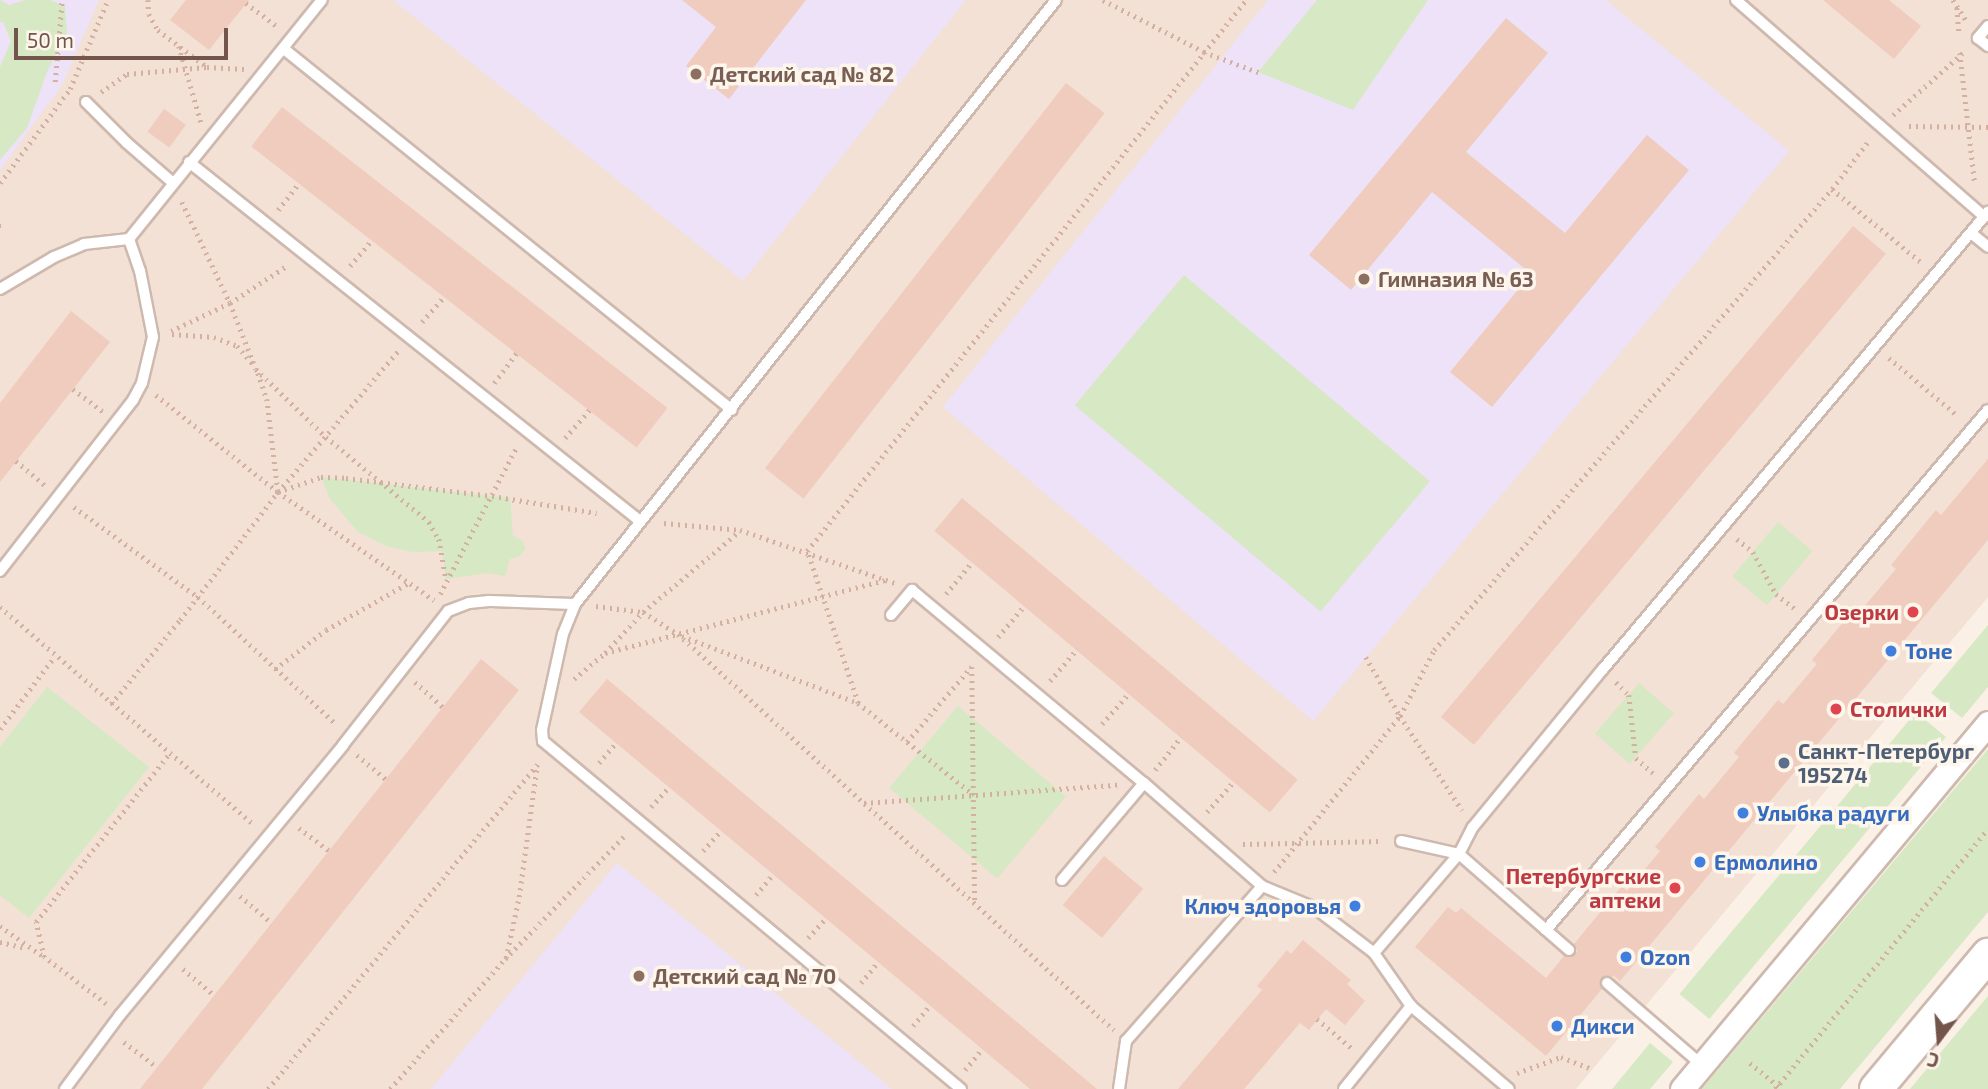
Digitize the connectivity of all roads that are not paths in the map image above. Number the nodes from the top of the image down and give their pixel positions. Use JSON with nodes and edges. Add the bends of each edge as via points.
{"nodes":[{"id":1,"x":322,"y":0,"type":"edge"},
{"id":2,"x":1056,"y":0,"type":"edge"},
{"id":3,"x":1736,"y":0,"type":"edge"},
{"id":4,"x":1988,"y":26,"type":"edge"},
{"id":5,"x":1988,"y":46,"type":"edge"},
{"id":6,"x":284,"y":50,"type":"junction"},
{"id":7,"x":86,"y":102,"type":"road end"},
{"id":8,"x":189,"y":162,"type":"junction"},
{"id":9,"x":172,"y":181,"type":"junction"},
{"id":10,"x":1986,"y":215,"type":"edge"},
{"id":11,"x":1971,"y":233,"type":"junction"},
{"id":12,"x":129,"y":239,"type":"junction"},
{"id":13,"x":1988,"y":247,"type":"edge"},
{"id":14,"x":0,"y":289,"type":"edge"},
{"id":15,"x":732,"y":410,"type":"junction"},
{"id":16,"x":1988,"y":410,"type":"edge"},
{"id":17,"x":640,"y":521,"type":"junction"},
{"id":18,"x":0,"y":571,"type":"edge"},
{"id":19,"x":575,"y":604,"type":"junction"},
{"id":20,"x":891,"y":615,"type":"dead end"},
{"id":21,"x":1988,"y":723,"type":"edge"},
{"id":22,"x":1144,"y":783,"type":"junction"},
{"id":23,"x":1401,"y":841,"type":"road end"},
{"id":24,"x":1459,"y":854,"type":"junction"},
{"id":25,"x":1062,"y":880,"type":"dead end"},
{"id":26,"x":1262,"y":886,"type":"junction"},
{"id":27,"x":1546,"y":930,"type":"junction"},
{"id":28,"x":1569,"y":950,"type":"dead end"},
{"id":29,"x":1374,"y":953,"type":"junction"},
{"id":30,"x":1988,"y":956,"type":"edge"},
{"id":31,"x":1607,"y":983,"type":"dead end"},
{"id":32,"x":1411,"y":1006,"type":"junction"},
{"id":33,"x":1702,"y":1065,"type":"junction"},
{"id":34,"x":65,"y":1089,"type":"edge"},
{"id":35,"x":961,"y":1089,"type":"edge"},
{"id":36,"x":1119,"y":1089,"type":"edge"},
{"id":37,"x":1344,"y":1089,"type":"edge"},
{"id":38,"x":1509,"y":1089,"type":"edge"},
{"id":39,"x":1682,"y":1089,"type":"edge"},
{"id":40,"x":1875,"y":1089,"type":"edge"}],
"edges":[{"from":1,"to":6,"type":"lane"},
{"from":2,"to":15,"type":"lane"},
{"from":3,"to":10,"type":"lane"},
{"from":4,"to":5,"type":"lane","via":[[1978,38]]},
{"from":6,"to":8,"type":"lane"},
{"from":6,"to":15,"type":"lane"},
{"from":7,"to":9,"type":"lane"},
{"from":8,"to":9,"type":"lane"},
{"from":8,"to":17,"type":"lane"},
{"from":9,"to":12,"type":"lane"},
{"from":10,"to":11,"type":"lane"},
{"from":11,"to":13,"type":"lane"},
{"from":11,"to":24,"type":"lane","via":[[1603,668],[1473,827]]},
{"from":12,"to":14,"type":"lane","via":[[85,244]]},
{"from":12,"to":18,"type":"lane","via":[[141,271],[153,337],[142,383]]},
{"from":15,"to":17,"type":"lane"},
{"from":16,"to":27,"type":"lane"},
{"from":17,"to":19,"type":"lane"},
{"from":19,"to":34,"type":"lane","via":[[489,601],[448,611]]},
{"from":19,"to":35,"type":"lane","via":[[563,634],[543,741]]},
{"from":20,"to":22,"type":"lane","via":[[912,590]]},
{"from":21,"to":33,"type":"street"},
{"from":22,"to":25,"type":"lane"},
{"from":22,"to":26,"type":"lane"},
{"from":23,"to":24,"type":"lane"},
{"from":24,"to":27,"type":"lane"},
{"from":24,"to":29,"type":"lane"},
{"from":26,"to":29,"type":"lane","via":[[1315,908]]},
{"from":26,"to":36,"type":"lane","via":[[1126,1041]]},
{"from":27,"to":28,"type":"lane"},
{"from":29,"to":32,"type":"lane"},
{"from":30,"to":40,"type":"main road"},
{"from":31,"to":33,"type":"lane"},
{"from":32,"to":37,"type":"lane"},
{"from":32,"to":38,"type":"lane"},
{"from":33,"to":39,"type":"street"}]}
